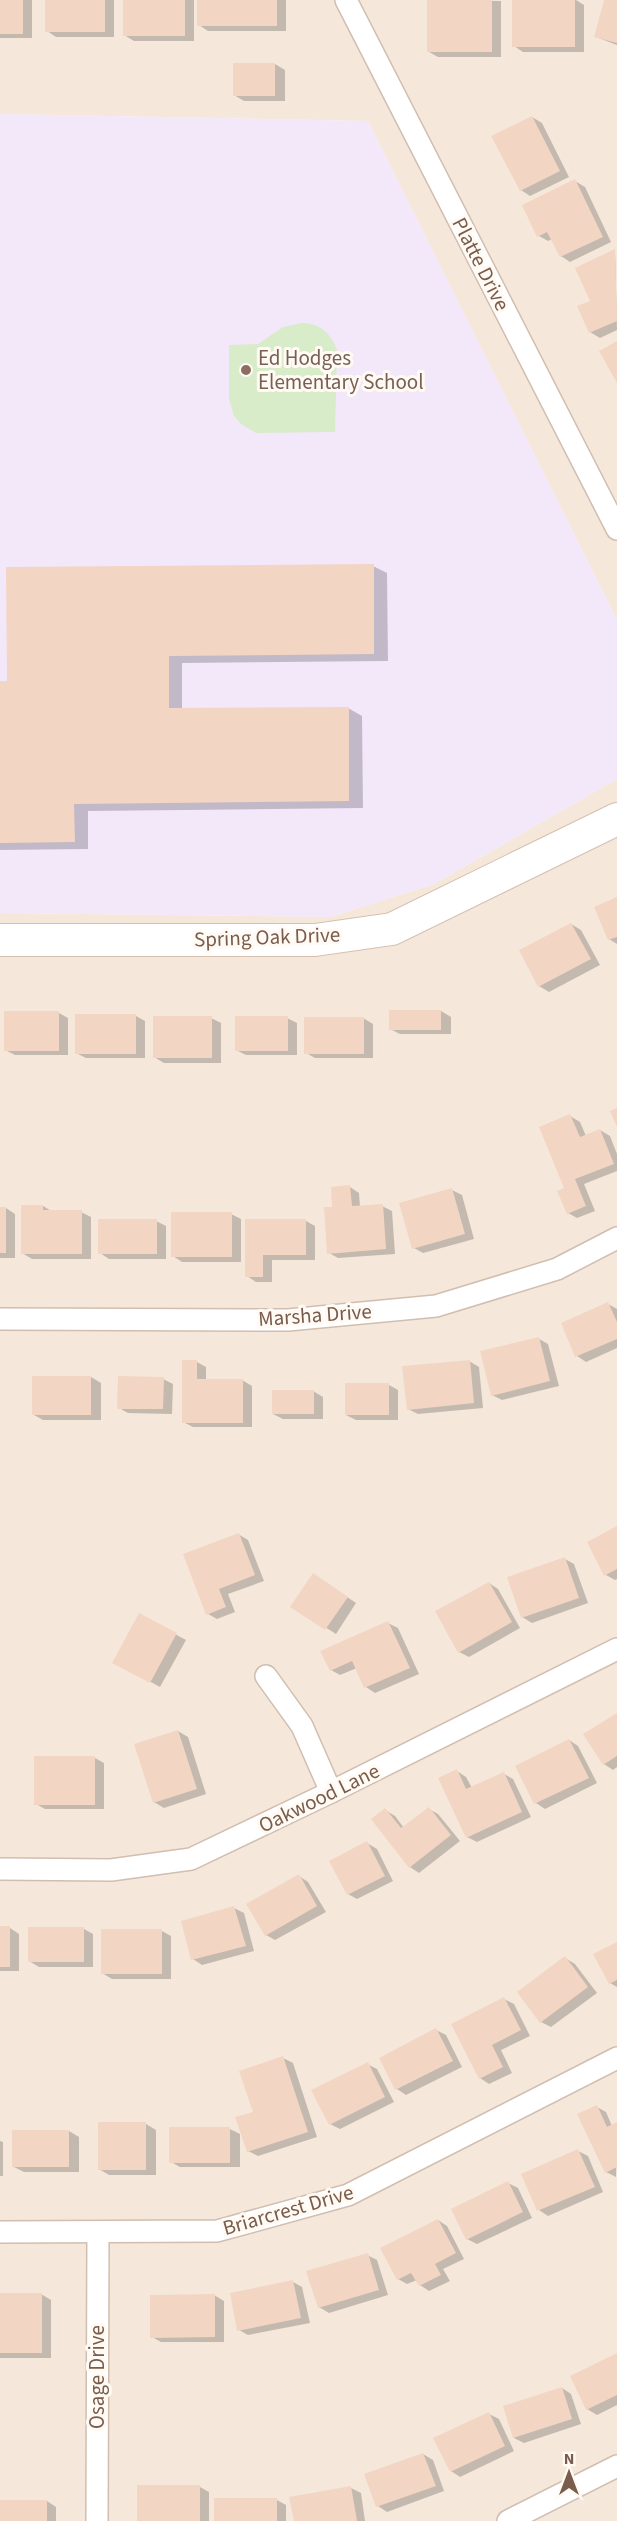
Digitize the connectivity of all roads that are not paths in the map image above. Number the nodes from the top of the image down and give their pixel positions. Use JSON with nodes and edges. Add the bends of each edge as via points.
{"nodes":[{"id":1,"x":346,"y":0,"type":"edge"},
{"id":2,"x":617,"y":529,"type":"edge"},
{"id":3,"x":617,"y":819,"type":"edge"},
{"id":4,"x":0,"y":940,"type":"edge"},
{"id":5,"x":617,"y":1238,"type":"edge"},
{"id":6,"x":0,"y":1319,"type":"edge"},
{"id":7,"x":617,"y":1649,"type":"edge"},
{"id":8,"x":266,"y":1676,"type":"dead end"},
{"id":9,"x":331,"y":1792,"type":"junction"},
{"id":10,"x":0,"y":1869,"type":"edge"},
{"id":11,"x":617,"y":2058,"type":"edge"},
{"id":12,"x":0,"y":2232,"type":"edge"},
{"id":13,"x":98,"y":2233,"type":"junction"},
{"id":14,"x":617,"y":2466,"type":"edge"},
{"id":15,"x":97,"y":2521,"type":"edge"},
{"id":16,"x":508,"y":2521,"type":"edge"}],
"edges":[{"from":1,"to":2,"type":"street","name":"Platte Drive"},
{"from":3,"to":4,"type":"street","name":"Spring Oak Drive","via":[[392,929],[315,940]]},
{"from":5,"to":6,"type":"street","name":"Marsha Drive","via":[[557,1269],[436,1306],[288,1320]]},
{"from":7,"to":9,"type":"street","name":"Oakwood Lane"},
{"from":8,"to":9,"type":"street","via":[[303,1726]]},
{"from":9,"to":10,"type":"street","name":"Oakwood Lane","via":[[191,1859],[111,1870]]},
{"from":11,"to":13,"type":"street","name":"Briarcrest Drive","via":[[348,2195],[217,2232]]},
{"from":12,"to":13,"type":"street","name":"Briarcrest Drive"},
{"from":13,"to":15,"type":"street","name":"Osage Drive"},
{"from":14,"to":16,"type":"street"}]}
